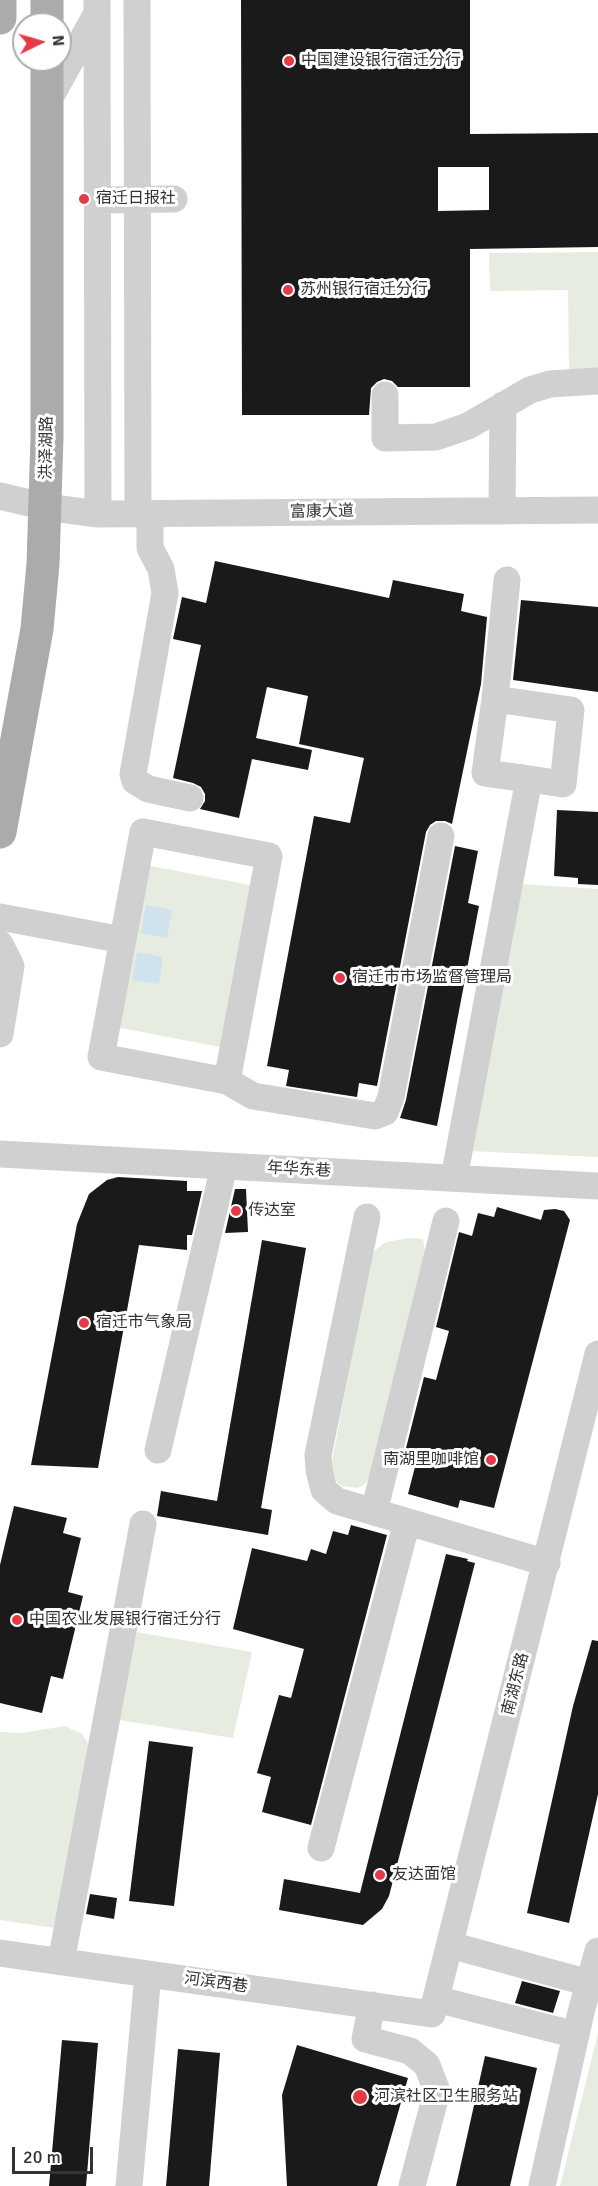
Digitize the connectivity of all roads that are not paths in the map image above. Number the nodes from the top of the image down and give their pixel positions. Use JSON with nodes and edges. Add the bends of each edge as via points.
{"nodes":[{"id":1,"x":0,"y":0,"type":"edge"},
{"id":2,"x":137,"y":0,"type":"edge"},
{"id":3,"x":97,"y":7,"type":"edge"},
{"id":4,"x":0,"y":18,"type":"edge"},
{"id":5,"x":47,"y":72,"type":"edge"},
{"id":6,"x":47,"y":103,"type":"junction"},
{"id":7,"x":138,"y":199,"type":"junction"},
{"id":8,"x":174,"y":199,"type":"dead end"},
{"id":9,"x":97,"y":200,"type":"junction"},
{"id":10,"x":598,"y":381,"type":"edge"},
{"id":11,"x":385,"y":395,"type":"dead end"},
{"id":12,"x":503,"y":405,"type":"junction"},
{"id":13,"x":0,"y":496,"type":"edge"},
{"id":14,"x":46,"y":507,"type":"junction"},
{"id":15,"x":598,"y":510,"type":"edge"},
{"id":16,"x":502,"y":511,"type":"junction"},
{"id":17,"x":98,"y":514,"type":"junction"},
{"id":18,"x":144,"y":514,"type":"junction"},
{"id":19,"x":507,"y":580,"type":"dead end"},
{"id":20,"x":495,"y":699,"type":"junction"},
{"id":21,"x":529,"y":779,"type":"junction"},
{"id":22,"x":190,"y":798,"type":"dead end"},
{"id":23,"x":0,"y":832,"type":"edge"},
{"id":24,"x":441,"y":836,"type":"dead end"},
{"id":25,"x":0,"y":916,"type":"edge"},
{"id":26,"x":123,"y":940,"type":"junction"},
{"id":27,"x":0,"y":944,"type":"edge"},
{"id":28,"x":0,"y":1034,"type":"edge"},
{"id":29,"x":227,"y":1081,"type":"junction"},
{"id":30,"x":0,"y":1154,"type":"edge"},
{"id":31,"x":224,"y":1166,"type":"junction"},
{"id":32,"x":454,"y":1178,"type":"junction"},
{"id":33,"x":598,"y":1186,"type":"edge"},
{"id":34,"x":367,"y":1217,"type":"dead end"},
{"id":35,"x":446,"y":1221,"type":"dead end"},
{"id":36,"x":598,"y":1354,"type":"edge"},
{"id":37,"x":158,"y":1450,"type":"dead end"},
{"id":38,"x":374,"y":1512,"type":"junction"},
{"id":39,"x":407,"y":1522,"type":"junction"},
{"id":40,"x":143,"y":1524,"type":"dead end"},
{"id":41,"x":547,"y":1563,"type":"junction"},
{"id":42,"x":321,"y":1848,"type":"dead end"},
{"id":43,"x":450,"y":1945,"type":"junction"},
{"id":44,"x":598,"y":1951,"type":"edge"},
{"id":45,"x":0,"y":1953,"type":"edge"},
{"id":46,"x":61,"y":1962,"type":"junction"},
{"id":47,"x":148,"y":1974,"type":"junction"},
{"id":48,"x":589,"y":1983,"type":"junction"},
{"id":49,"x":372,"y":2005,"type":"junction"},
{"id":50,"x":434,"y":2006,"type":"junction"},
{"id":51,"x":576,"y":2035,"type":"junction"},
{"id":52,"x":129,"y":2186,"type":"edge"},
{"id":53,"x":412,"y":2186,"type":"edge"},
{"id":54,"x":542,"y":2186,"type":"edge"}],
"edges":[{"from":1,"to":4,"type":"main road"},
{"from":2,"to":7,"type":"street"},
{"from":3,"to":6,"type":"street"},
{"from":3,"to":9,"type":"street"},
{"from":5,"to":6,"type":"main road","name":"洪泽湖路"},
{"from":6,"to":14,"type":"main road","name":"洪泽湖路"},
{"from":7,"to":8,"type":"street"},
{"from":7,"to":9,"type":"street"},
{"from":7,"to":18,"type":"street"},
{"from":9,"to":17,"type":"street"},
{"from":10,"to":12,"type":"street","via":[[550,384]]},
{"from":11,"to":12,"type":"street","via":[[385,438],[445,435]]},
{"from":12,"to":16,"type":"street"},
{"from":13,"to":14,"type":"street","name":"富康大道"},
{"from":14,"to":17,"type":"street","name":"富康大道"},
{"from":14,"to":23,"type":"main road","name":"洪泽湖路","via":[[37,629]]},
{"from":15,"to":16,"type":"street","name":"富康大道"},
{"from":16,"to":18,"type":"street","name":"富康大道"},
{"from":17,"to":18,"type":"street","name":"富康大道"},
{"from":18,"to":22,"type":"street","via":[[165,593],[133,774],[135,781],[148,789]]},
{"from":19,"to":20,"type":"street"},
{"from":20,"to":21,"type":"street","via":[[485,773]]},
{"from":20,"to":21,"type":"street","via":[[571,710],[563,784]]},
{"from":21,"to":32,"type":"street"},
{"from":24,"to":29,"type":"street","via":[[386,1112],[375,1116],[253,1096]]},
{"from":25,"to":26,"type":"street"},
{"from":26,"to":29,"type":"street","via":[[101,1057]]},
{"from":26,"to":29,"type":"street","via":[[142,832],[268,856]]},
{"from":27,"to":28,"type":"street","via":[[11,966]]},
{"from":30,"to":31,"type":"street","name":"年华东巷"},
{"from":31,"to":32,"type":"street","name":"年华东巷"},
{"from":31,"to":37,"type":"street"},
{"from":32,"to":33,"type":"street","name":"年华东巷"},
{"from":34,"to":38,"type":"street","via":[[318,1455],[324,1490],[337,1501]]},
{"from":35,"to":38,"type":"street"},
{"from":36,"to":41,"type":"street","name":"南湖东路"},
{"from":38,"to":39,"type":"street"},
{"from":39,"to":41,"type":"street"},
{"from":39,"to":42,"type":"street"},
{"from":40,"to":46,"type":"street"},
{"from":41,"to":43,"type":"street","name":"南湖东路"},
{"from":43,"to":48,"type":"street"},
{"from":43,"to":50,"type":"street","name":"南湖东路"},
{"from":44,"to":48,"type":"street"},
{"from":45,"to":46,"type":"street","name":"河滨西巷"},
{"from":46,"to":47,"type":"street","name":"河滨西巷"},
{"from":47,"to":49,"type":"street","name":"河滨西巷"},
{"from":47,"to":52,"type":"street"},
{"from":48,"to":51,"type":"street"},
{"from":49,"to":50,"type":"street","name":"河滨西巷"},
{"from":49,"to":53,"type":"street","via":[[365,2040],[410,2051],[427,2065],[437,2091]]},
{"from":50,"to":51,"type":"street","name":"河滨西巷"},
{"from":51,"to":54,"type":"street"}]}
